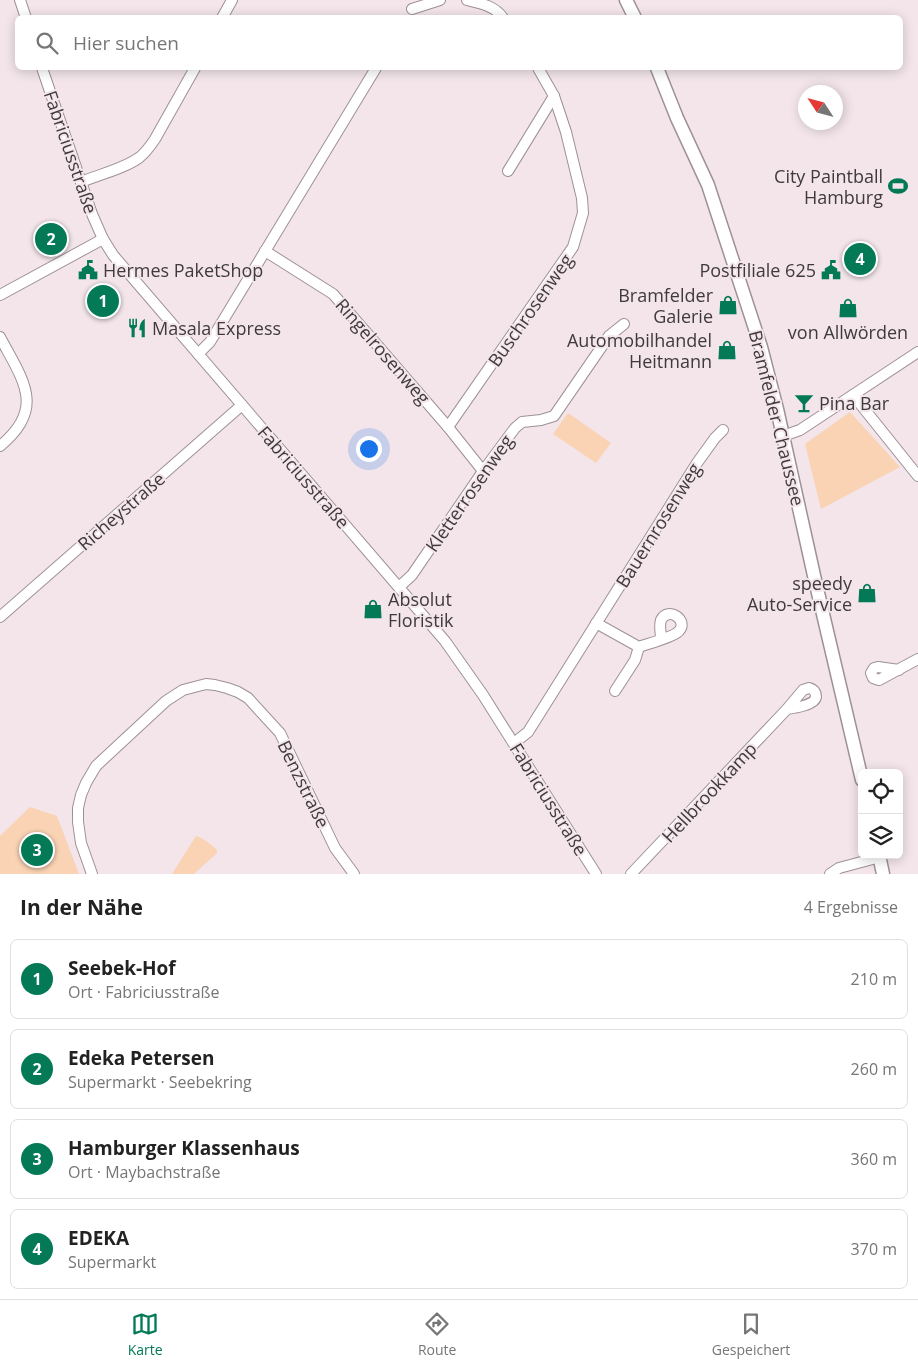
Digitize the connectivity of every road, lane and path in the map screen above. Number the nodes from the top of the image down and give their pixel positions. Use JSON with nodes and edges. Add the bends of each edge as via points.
{"nodes":[{"id":1,"x":20,"y":0,"type":"edge"},
{"id":2,"x":232,"y":0,"type":"edge"},
{"id":3,"x":440,"y":0,"type":"edge"},
{"id":4,"x":467,"y":0,"type":"edge"},
{"id":5,"x":626,"y":0,"type":"edge"},
{"id":6,"x":412,"y":9,"type":"edge"},
{"id":7,"x":25,"y":15,"type":"edge"},
{"id":8,"x":224,"y":15,"type":"edge"},
{"id":9,"x":501,"y":15,"type":"edge"},
{"id":10,"x":634,"y":15,"type":"edge"},
{"id":11,"x":43,"y":70,"type":"edge"},
{"id":12,"x":194,"y":70,"type":"edge"},
{"id":13,"x":375,"y":70,"type":"edge"},
{"id":14,"x":539,"y":70,"type":"edge"},
{"id":15,"x":658,"y":70,"type":"edge"},
{"id":16,"x":554,"y":96,"type":"junction"},
{"id":17,"x":508,"y":170,"type":"dead end"},
{"id":18,"x":81,"y":182,"type":"junction"},
{"id":19,"x":103,"y":239,"type":"junction"},
{"id":20,"x":265,"y":251,"type":"junction"},
{"id":21,"x":0,"y":296,"type":"edge"},
{"id":22,"x":624,"y":324,"type":"dead end"},
{"id":23,"x":0,"y":337,"type":"edge"},
{"id":24,"x":918,"y":352,"type":"edge"},
{"id":25,"x":198,"y":354,"type":"junction"},
{"id":26,"x":853,"y":395,"type":"junction"},
{"id":27,"x":242,"y":405,"type":"junction"},
{"id":28,"x":448,"y":427,"type":"junction"},
{"id":29,"x":724,"y":430,"type":"dead end"},
{"id":30,"x":783,"y":436,"type":"junction"},
{"id":31,"x":0,"y":446,"type":"edge"},
{"id":32,"x":483,"y":471,"type":"junction"},
{"id":33,"x":918,"y":476,"type":"edge"},
{"id":34,"x":399,"y":587,"type":"junction"},
{"id":35,"x":0,"y":617,"type":"edge"},
{"id":36,"x":596,"y":622,"type":"junction"},
{"id":37,"x":661,"y":639,"type":"dead end"},
{"id":38,"x":639,"y":647,"type":"junction"},
{"id":39,"x":918,"y":659,"type":"edge"},
{"id":40,"x":899,"y":670,"type":"dead end"},
{"id":41,"x":614,"y":691,"type":"dead end"},
{"id":42,"x":787,"y":709,"type":"dead end"},
{"id":43,"x":514,"y":743,"type":"junction"},
{"id":44,"x":859,"y":769,"type":"edge"},
{"id":45,"x":869,"y":859,"type":"edge"},
{"id":46,"x":880,"y":859,"type":"edge"},
{"id":47,"x":92,"y":874,"type":"edge"},
{"id":48,"x":354,"y":874,"type":"edge"},
{"id":49,"x":596,"y":874,"type":"edge"},
{"id":50,"x":631,"y":874,"type":"edge"},
{"id":51,"x":830,"y":874,"type":"edge"},
{"id":52,"x":883,"y":874,"type":"edge"}],
"edges":[{"from":1,"to":7,"type":"street"},
{"from":2,"to":8,"type":"street"},
{"from":3,"to":6,"type":"street"},
{"from":4,"to":9,"type":"street","via":[[483,3]]},
{"from":5,"to":10,"type":"main road"},
{"from":11,"to":18,"type":"street","name":"Fabriciusstraße"},
{"from":12,"to":18,"type":"street","via":[[155,139],[139,158]]},
{"from":13,"to":20,"type":"street"},
{"from":14,"to":16,"type":"street","name":"Buschrosenweg"},
{"from":15,"to":30,"type":"main road","name":"Bramfelder Chaussee","via":[[708,186],[761,347]]},
{"from":16,"to":17,"type":"street"},
{"from":16,"to":28,"type":"street","name":"Buschrosenweg","via":[[582,198],[582,213],[573,247]]},
{"from":18,"to":19,"type":"street","name":"Fabriciusstraße"},
{"from":19,"to":21,"type":"street"},
{"from":19,"to":25,"type":"street","name":"Fabriciusstraße"},
{"from":20,"to":25,"type":"street","via":[[210,342]]},
{"from":20,"to":28,"type":"street","name":"Ringelrosenweg","via":[[333,294]]},
{"from":22,"to":32,"type":"street","name":"Kletterrosenweg","via":[[609,336],[554,416],[522,422]]},
{"from":23,"to":31,"type":"street","via":[[23,381],[27,397],[19,426]]},
{"from":24,"to":26,"type":"street"},
{"from":25,"to":27,"type":"street","name":"Fabriciusstraße"},
{"from":26,"to":30,"type":"street","via":[[800,430]]},
{"from":26,"to":33,"type":"street"},
{"from":27,"to":34,"type":"street","name":"Fabriciusstraße"},
{"from":27,"to":35,"type":"street","name":"Richeystraße"},
{"from":28,"to":32,"type":"street","name":"Ringelrosenweg"},
{"from":29,"to":36,"type":"street","name":"Bauernrosenweg","via":[[697,464]]},
{"from":30,"to":44,"type":"main road","name":"Bramfelder Chaussee"},
{"from":32,"to":34,"type":"street","name":"Kletterrosenweg","via":[[412,575]]},
{"from":34,"to":43,"type":"street","name":"Fabriciusstraße","via":[[456,656]]},
{"from":36,"to":38,"type":"street"},
{"from":36,"to":43,"type":"street","name":"Bauernrosenweg","via":[[528,732]]},
{"from":37,"to":38,"type":"street"},
{"from":38,"to":41,"type":"street","via":[[635,660]]},
{"from":39,"to":40,"type":"street"},
{"from":42,"to":50,"type":"street","name":"Hellbrookkamp"},
{"from":43,"to":49,"type":"street","name":"Fabriciusstraße"},
{"from":45,"to":51,"type":"street"},
{"from":46,"to":52,"type":"main road"},
{"from":47,"to":48,"type":"street","name":"Benzstraße","via":[[80,839],[78,815],[81,795],[96,766],[166,700],[182,690],[211,684],[248,698],[280,733],[335,848]]}]}
